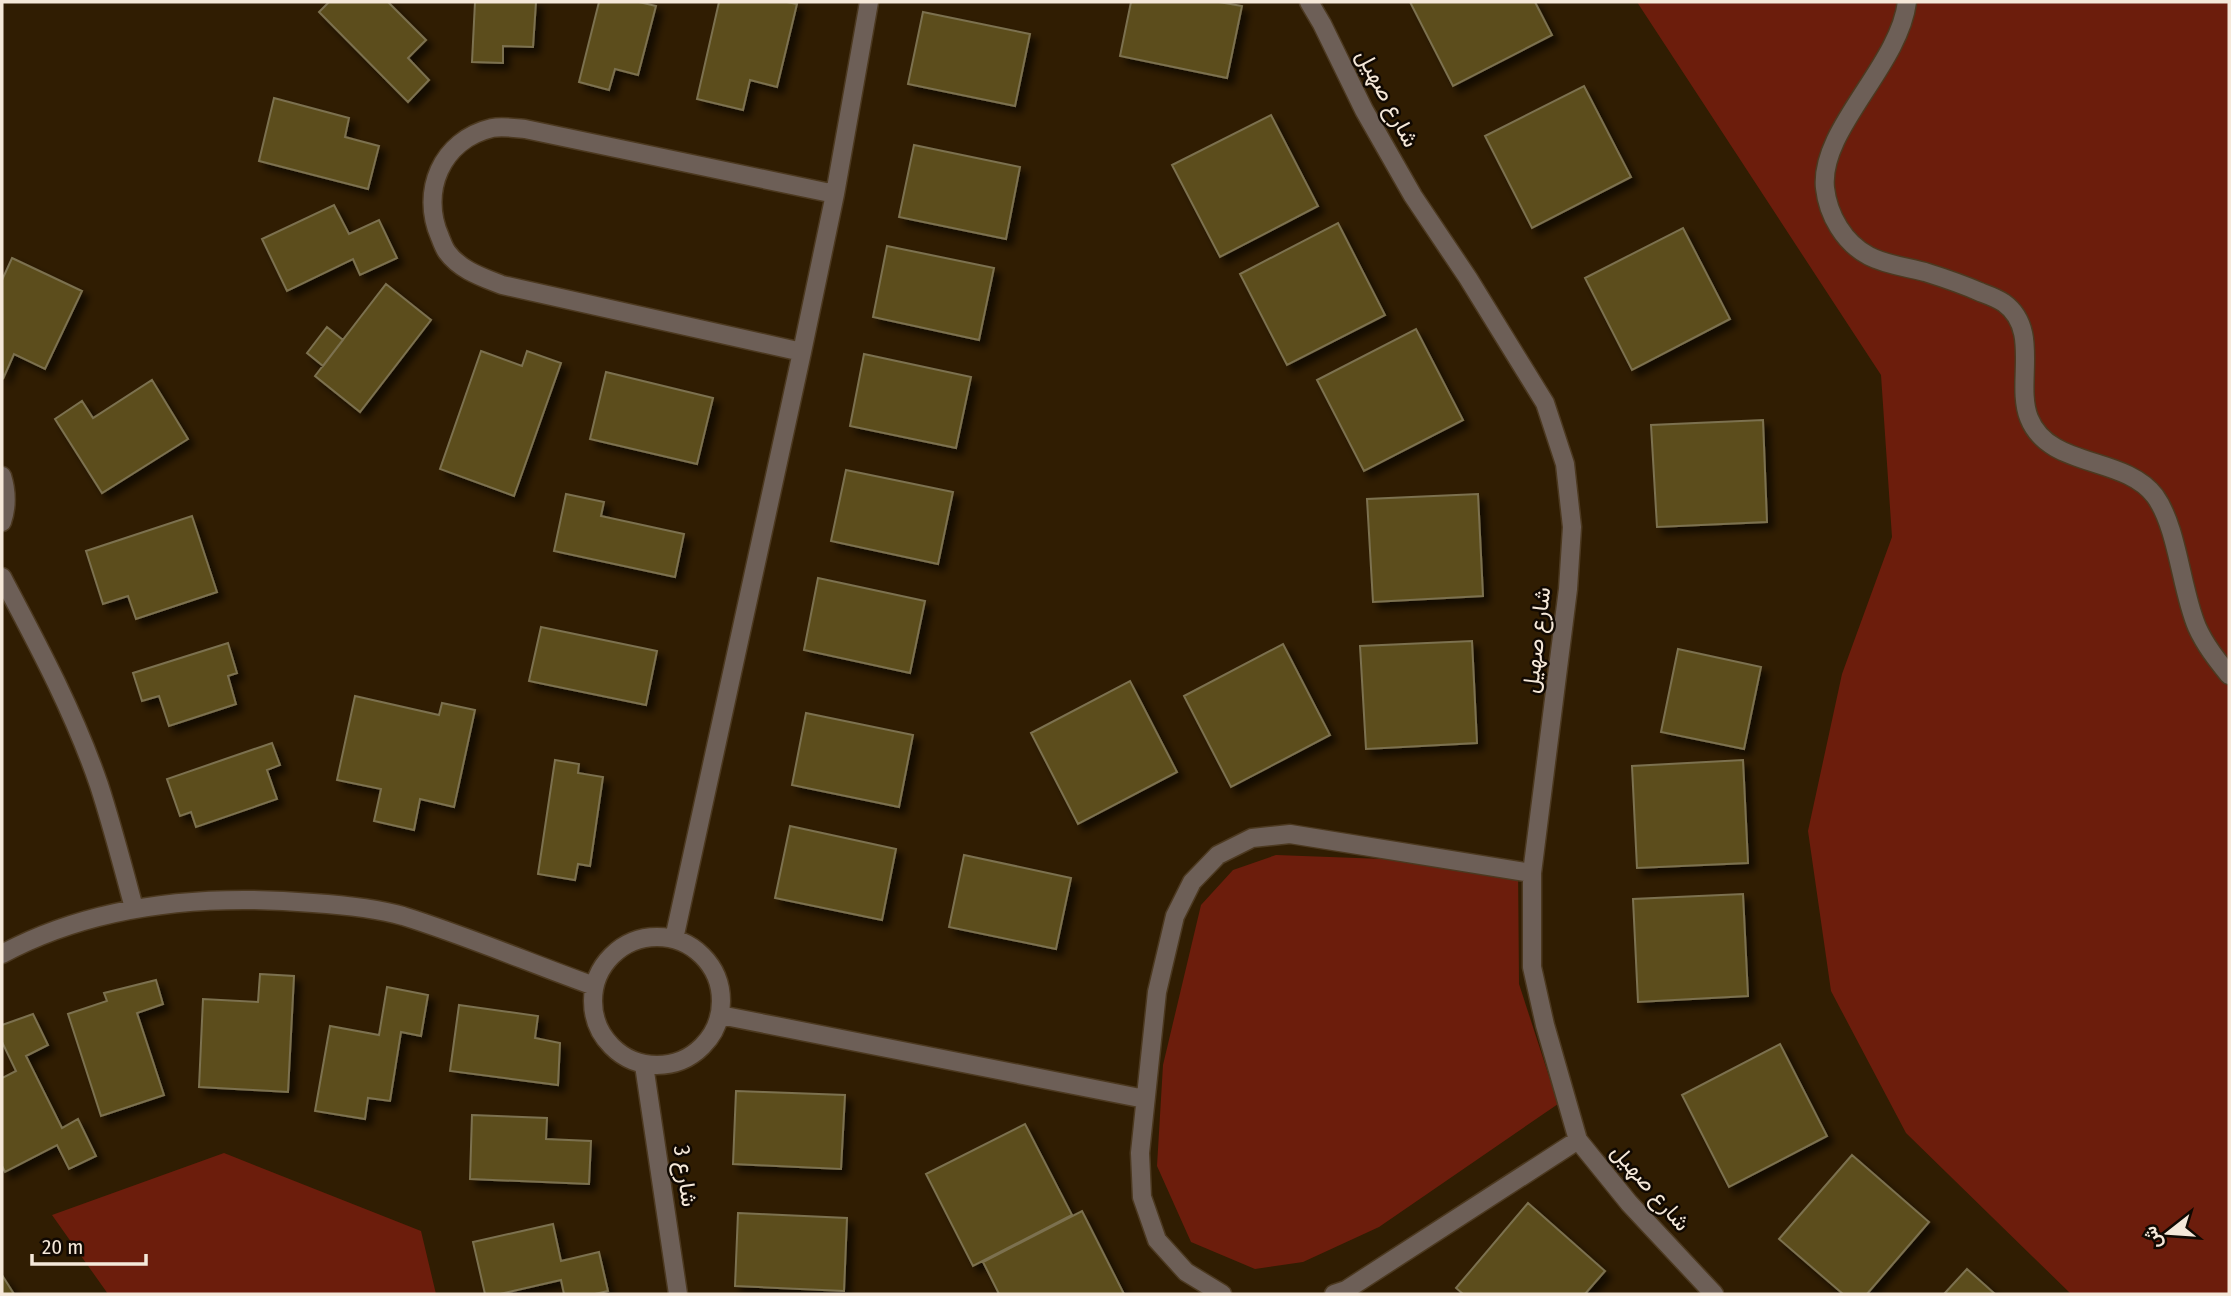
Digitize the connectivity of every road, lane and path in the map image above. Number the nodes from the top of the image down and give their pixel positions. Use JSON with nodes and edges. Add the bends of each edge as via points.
{"nodes":[{"id":1,"x":869,"y":2,"type":"edge"},
{"id":2,"x":1309,"y":2,"type":"edge"},
{"id":3,"x":1907,"y":2,"type":"edge"},
{"id":4,"x":835,"y":194,"type":"junction"},
{"id":5,"x":802,"y":352,"type":"junction"},
{"id":6,"x":2,"y":476,"type":"edge"},
{"id":7,"x":2,"y":522,"type":"edge"},
{"id":8,"x":2,"y":577,"type":"edge"},
{"id":9,"x":2229,"y":675,"type":"edge"},
{"id":10,"x":1532,"y":873,"type":"junction"},
{"id":11,"x":134,"y":908,"type":"junction"},
{"id":12,"x":674,"y":939,"type":"junction"},
{"id":13,"x":2,"y":954,"type":"edge"},
{"id":14,"x":594,"y":986,"type":"junction"},
{"id":15,"x":720,"y":1015,"type":"junction"},
{"id":16,"x":644,"y":1065,"type":"junction"},
{"id":17,"x":1144,"y":1099,"type":"junction"},
{"id":18,"x":1578,"y":1140,"type":"junction"},
{"id":19,"x":678,"y":1294,"type":"edge"},
{"id":20,"x":1222,"y":1294,"type":"edge"},
{"id":21,"x":1334,"y":1294,"type":"edge"},
{"id":22,"x":1714,"y":1294,"type":"edge"}],
"edges":[{"from":1,"to":4,"type":"street"},
{"from":2,"to":10,"type":"street","name":"شارع صهيل","via":[[1407,185],[1545,403],[1565,464],[1572,527],[1568,589]]},
{"from":3,"to":9,"type":"street","via":[[1898,38],[1833,145],[1826,165],[1829,207],[1838,227],[1869,256],[1959,283],[2006,304],[2024,343],[2024,400],[2036,433],[2049,445],[2139,480],[2155,496],[2166,514],[2196,626]]},
{"from":4,"to":5,"type":"street"},
{"from":4,"to":5,"type":"street","via":[[525,129],[493,127],[464,140],[442,162],[431,192],[434,223],[447,253],[471,273],[502,285]]},
{"from":5,"to":12,"type":"street"},
{"from":6,"to":7,"type":"street","via":[[6,508]]},
{"from":8,"to":11,"type":"street","via":[[76,726],[99,785]]},
{"from":10,"to":17,"type":"street","via":[[1290,834],[1252,838],[1218,855],[1192,882],[1175,916],[1157,992]]},
{"from":10,"to":18,"type":"street","name":"شارع صهيل","via":[[1532,967]]},
{"from":11,"to":13,"type":"street","via":[[57,929]]},
{"from":11,"to":14,"type":"street","via":[[216,899],[340,905],[401,916]]},
{"from":12,"to":14,"type":"street","via":[[633,940],[615,951]]},
{"from":12,"to":15,"type":"street","via":[[692,947],[717,977]]},
{"from":14,"to":16,"type":"street","via":[[592,1006],[608,1045]]},
{"from":15,"to":16,"type":"street","via":[[713,1033],[684,1060]]},
{"from":15,"to":17,"type":"street"},
{"from":16,"to":19,"type":"street","name":"3 شارع"},
{"from":17,"to":20,"type":"street","via":[[1142,1197],[1157,1240],[1186,1272]]},
{"from":18,"to":21,"type":"street"},
{"from":18,"to":22,"type":"street","name":"شارع صهيل"}]}
